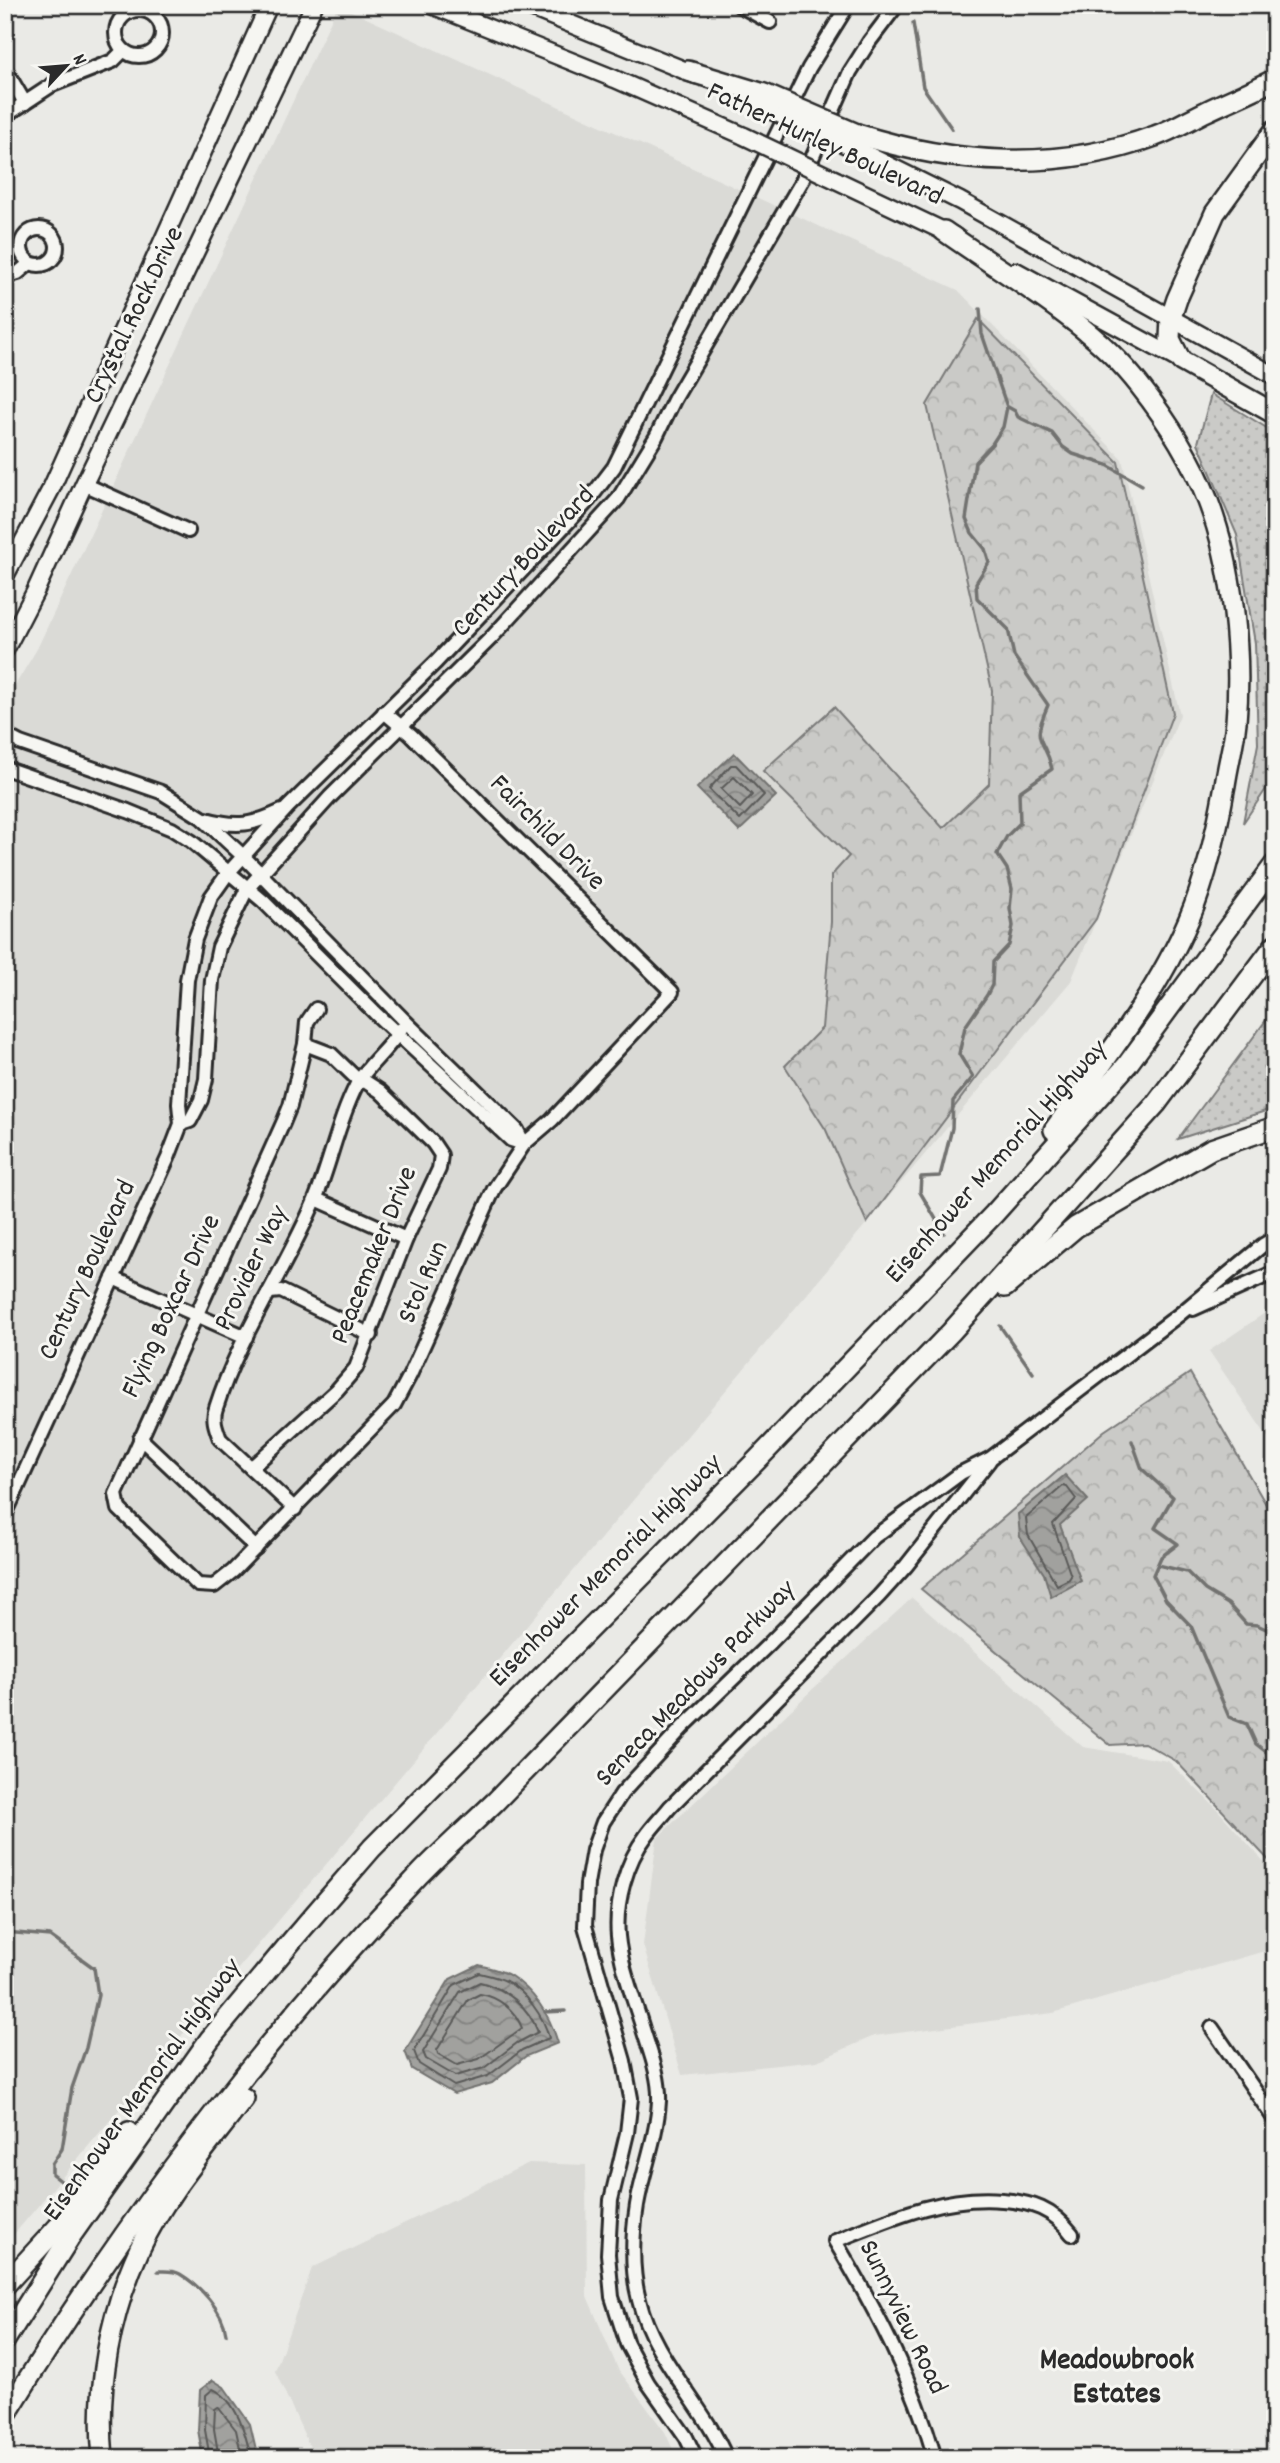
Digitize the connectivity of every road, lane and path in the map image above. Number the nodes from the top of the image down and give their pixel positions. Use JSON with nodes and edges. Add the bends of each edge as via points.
{"nodes":[{"id":1,"x":269,"y":5,"type":"edge"},
{"id":2,"x":314,"y":5,"type":"edge"},
{"id":3,"x":432,"y":5,"type":"edge"},
{"id":4,"x":524,"y":5,"type":"edge"},
{"id":5,"x":739,"y":5,"type":"edge"},
{"id":6,"x":848,"y":5,"type":"edge"},
{"id":7,"x":897,"y":5,"type":"edge"},
{"id":8,"x":770,"y":23,"type":"dead end"},
{"id":9,"x":123,"y":51,"type":"dead end"},
{"id":10,"x":5,"y":69,"type":"edge"},
{"id":11,"x":688,"y":71,"type":"joint"},
{"id":12,"x":1275,"y":79,"type":"edge"},
{"id":13,"x":25,"y":103,"type":"junction"},
{"id":14,"x":5,"y":116,"type":"edge"},
{"id":15,"x":1275,"y":130,"type":"edge"},
{"id":16,"x":854,"y":141,"type":"junction"},
{"id":17,"x":944,"y":231,"type":"junction"},
{"id":18,"x":30,"y":263,"type":"dead end"},
{"id":19,"x":5,"y":277,"type":"edge"},
{"id":20,"x":1171,"y":317,"type":"junction"},
{"id":21,"x":1181,"y":361,"type":"junction"},
{"id":22,"x":1275,"y":376,"type":"edge"},
{"id":23,"x":1275,"y":414,"type":"edge"},
{"id":24,"x":84,"y":484,"type":"junction"},
{"id":25,"x":188,"y":531,"type":"dead end"},
{"id":26,"x":5,"y":576,"type":"edge"},
{"id":27,"x":5,"y":650,"type":"edge"},
{"id":28,"x":384,"y":712,"type":"junction"},
{"id":29,"x":401,"y":726,"type":"junction"},
{"id":30,"x":5,"y":735,"type":"edge"},
{"id":31,"x":5,"y":768,"type":"edge"},
{"id":32,"x":288,"y":807,"type":"junction"},
{"id":33,"x":201,"y":817,"type":"junction"},
{"id":34,"x":243,"y":856,"type":"junction"},
{"id":35,"x":1275,"y":864,"type":"edge"},
{"id":36,"x":228,"y":873,"type":"junction"},
{"id":37,"x":259,"y":874,"type":"junction"},
{"id":38,"x":247,"y":889,"type":"junction"},
{"id":39,"x":1275,"y":945,"type":"edge"},
{"id":40,"x":672,"y":992,"type":"joint"},
{"id":41,"x":316,"y":1009,"type":"dead end"},
{"id":42,"x":406,"y":1022,"type":"junction"},
{"id":43,"x":398,"y":1034,"type":"junction"},
{"id":44,"x":305,"y":1044,"type":"junction"},
{"id":45,"x":359,"y":1081,"type":"junction"},
{"id":46,"x":181,"y":1124,"type":"junction"},
{"id":47,"x":1275,"y":1126,"type":"edge"},
{"id":48,"x":524,"y":1144,"type":"junction"},
{"id":49,"x":316,"y":1199,"type":"junction"},
{"id":50,"x":994,"y":1214,"type":"junction"},
{"id":51,"x":1275,"y":1238,"type":"edge"},
{"id":52,"x":406,"y":1239,"type":"junction"},
{"id":53,"x":1275,"y":1272,"type":"edge"},
{"id":54,"x":113,"y":1278,"type":"junction"},
{"id":55,"x":270,"y":1292,"type":"junction"},
{"id":56,"x":1180,"y":1314,"type":"junction"},
{"id":57,"x":197,"y":1315,"type":"junction"},
{"id":58,"x":951,"y":1332,"type":"junction"},
{"id":59,"x":370,"y":1335,"type":"junction"},
{"id":60,"x":246,"y":1337,"type":"junction"},
{"id":61,"x":140,"y":1438,"type":"junction"},
{"id":62,"x":991,"y":1458,"type":"junction"},
{"id":63,"x":251,"y":1468,"type":"junction"},
{"id":64,"x":295,"y":1509,"type":"junction"},
{"id":65,"x":5,"y":1515,"type":"edge"},
{"id":66,"x":256,"y":1548,"type":"junction"},
{"id":67,"x":214,"y":1586,"type":"joint"},
{"id":68,"x":419,"y":1875,"type":"junction"},
{"id":69,"x":1212,"y":2028,"type":"dead end"},
{"id":70,"x":210,"y":2039,"type":"junction"},
{"id":71,"x":1275,"y":2120,"type":"edge"},
{"id":72,"x":1072,"y":2234,"type":"dead end"},
{"id":73,"x":5,"y":2285,"type":"edge"},
{"id":74,"x":5,"y":2340,"type":"edge"},
{"id":75,"x":5,"y":2416,"type":"edge"},
{"id":76,"x":103,"y":2458,"type":"edge"},
{"id":77,"x":696,"y":2458,"type":"edge"},
{"id":78,"x":726,"y":2458,"type":"edge"},
{"id":79,"x":935,"y":2458,"type":"edge"}],
"edges":[{"from":1,"to":26,"type":"main road","name":"Crystal Rock Drive","via":[[51,489]]},
{"from":2,"to":24,"type":"main road","name":"Crystal Rock Drive"},
{"from":3,"to":17,"type":"main road","name":"Father Hurley Boulevard","bridge":true,"via":[[615,79]]},
{"from":4,"to":11,"type":"main road","name":"Father Hurley Boulevard"},
{"from":5,"to":8,"type":"street"},
{"from":6,"to":28,"type":"street","name":"Century Boulevard","via":[[809,68],[614,467],[588,501]]},
{"from":7,"to":29,"type":"street","name":"Century Boulevard","via":[[850,72],[802,181],[618,499],[492,637]]},
{"from":9,"to":13,"type":"street","via":[[113,61],[52,85]]},
{"from":10,"to":13,"type":"street"},
{"from":11,"to":16,"type":"highway","bridge":true},
{"from":12,"to":16,"type":"highway","via":[[1155,136],[1079,156],[987,160]]},
{"from":13,"to":14,"type":"street"},
{"from":15,"to":20,"type":"highway","via":[[1215,213]]},
{"from":16,"to":20,"type":"main road","name":"Father Hurley Boulevard"},
{"from":17,"to":21,"type":"main road","name":"Father Hurley Boulevard"},
{"from":17,"to":50,"type":"highway","via":[[1077,325],[1140,385],[1188,458],[1208,502],[1224,561],[1237,660],[1236,723],[1222,805],[1190,919],[1118,1041]]},
{"from":18,"to":19,"type":"street"},
{"from":20,"to":21,"type":"highway","via":[[1170,339]]},
{"from":20,"to":22,"type":"main road","name":"Father Hurley Boulevard"},
{"from":21,"to":23,"type":"highway"},
{"from":24,"to":25,"type":"street"},
{"from":24,"to":27,"type":"main road","name":"Crystal Rock Drive"},
{"from":28,"to":29,"type":"street","name":"Fairchild Drive"},
{"from":28,"to":32,"type":"street","name":"Century Boulevard"},
{"from":29,"to":37,"type":"street","name":"Century Boulevard"},
{"from":29,"to":40,"type":"street","name":"Fairchild Drive"},
{"from":30,"to":33,"type":"street","via":[[161,792]]},
{"from":31,"to":36,"type":"street","via":[[172,829]]},
{"from":32,"to":33,"type":"street","via":[[242,826]]},
{"from":32,"to":34,"type":"street","name":"Century Boulevard"},
{"from":33,"to":34,"type":"street"},
{"from":34,"to":36,"type":"street","name":"Century Boulevard"},
{"from":34,"to":37,"type":"street"},
{"from":35,"to":50,"type":"highway","name":"Eisenhower Memorial Highway","via":[[1126,1065]]},
{"from":36,"to":38,"type":"street"},
{"from":36,"to":46,"type":"street","name":"Century Boulevard","via":[[211,897],[195,939],[187,980]]},
{"from":37,"to":38,"type":"street","name":"Century Boulevard"},
{"from":37,"to":42,"type":"street"},
{"from":38,"to":43,"type":"street"},
{"from":38,"to":46,"type":"street","name":"Century Boulevard","via":[[219,947],[201,1100],[190,1121]]},
{"from":39,"to":58,"type":"highway","via":[[1156,1104]]},
{"from":40,"to":48,"type":"street","name":"Stol Run"},
{"from":41,"to":44,"type":"street","name":"Flying Boxcar Drive","via":[[307,1022]]},
{"from":42,"to":43,"type":"street","name":"Provider Way"},
{"from":42,"to":48,"type":"street","via":[[517,1130]]},
{"from":43,"to":45,"type":"street","name":"Provider Way"},
{"from":43,"to":48,"type":"street","via":[[511,1140]]},
{"from":44,"to":45,"type":"street","name":"Peacemaker Drive","via":[[331,1055]]},
{"from":44,"to":57,"type":"street","name":"Flying Boxcar Drive","via":[[283,1124]]},
{"from":45,"to":49,"type":"street","name":"Provider Way","via":[[340,1121]]},
{"from":45,"to":52,"type":"street","name":"Peacemaker Drive","via":[[380,1091],[441,1155],[439,1169]]},
{"from":46,"to":54,"type":"street","name":"Century Boulevard"},
{"from":47,"to":58,"type":"highway","via":[[1211,1149],[1076,1227]]},
{"from":48,"to":64,"type":"street","name":"Stol Run","via":[[494,1188],[394,1405]]},
{"from":49,"to":52,"type":"street"},
{"from":49,"to":55,"type":"street","name":"Provider Way"},
{"from":50,"to":70,"type":"highway","name":"Eisenhower Memorial Highway","via":[[372,1848]]},
{"from":51,"to":56,"type":"street","name":"Seneca Meadows Parkway"},
{"from":52,"to":59,"type":"street","name":"Peacemaker Drive"},
{"from":53,"to":56,"type":"street","name":"Seneca Meadows Parkway"},
{"from":54,"to":57,"type":"street"},
{"from":54,"to":65,"type":"street","name":"Century Boulevard"},
{"from":55,"to":59,"type":"street","via":[[281,1291]]},
{"from":55,"to":60,"type":"street","name":"Provider Way"},
{"from":56,"to":62,"type":"street","name":"Seneca Meadows Parkway"},
{"from":57,"to":60,"type":"street"},
{"from":57,"to":61,"type":"street","name":"Flying Boxcar Drive"},
{"from":58,"to":68,"type":"highway"},
{"from":59,"to":63,"type":"street","name":"Peacemaker Drive","via":[[356,1368],[337,1390]]},
{"from":60,"to":63,"type":"street","name":"Provider Way","via":[[215,1410],[214,1423],[220,1438]]},
{"from":61,"to":66,"type":"street"},
{"from":61,"to":67,"type":"street","name":"Flying Boxcar Drive","via":[[116,1494],[119,1509],[198,1585]]},
{"from":62,"to":77,"type":"street","name":"Seneca Meadows Parkway","via":[[961,1473],[874,1537],[622,1793],[603,1822],[593,1850],[585,1926],[631,2098],[611,2200],[608,2254],[612,2297],[627,2344]]},
{"from":62,"to":78,"type":"street","name":"Seneca Meadows Parkway","via":[[879,1596],[644,1837],[619,1899],[618,1936],[659,2098],[636,2217],[632,2258],[639,2302],[656,2342]]},
{"from":63,"to":64,"type":"street","name":"Provider Way"},
{"from":64,"to":66,"type":"street","name":"Stol Run"},
{"from":66,"to":67,"type":"street","name":"Stol Run"},
{"from":68,"to":75,"type":"highway","via":[[309,1998],[179,2161],[100,2270]]},
{"from":68,"to":76,"type":"highway","via":[[183,2180],[141,2247],[107,2353]]},
{"from":69,"to":71,"type":"street"},
{"from":70,"to":73,"type":"highway","via":[[126,2135],[58,2227]]},
{"from":70,"to":74,"type":"highway","name":"Eisenhower Memorial Highway","via":[[70,2237]]},
{"from":72,"to":79,"type":"street","name":"Sunnyview Road","via":[[1045,2208],[980,2198],[921,2207],[835,2241],[898,2354]]}]}
